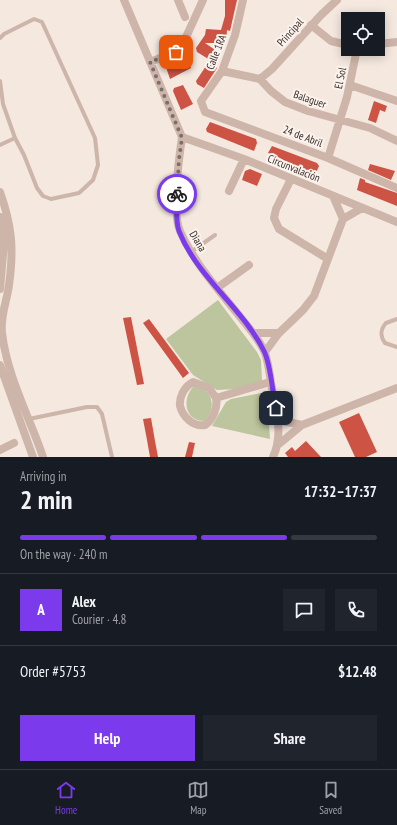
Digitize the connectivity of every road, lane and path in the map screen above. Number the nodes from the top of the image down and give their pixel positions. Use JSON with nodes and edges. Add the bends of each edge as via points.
{"nodes":[{"id":1,"x":124,"y":0,"type":"edge"},
{"id":2,"x":178,"y":0,"type":"edge"},
{"id":3,"x":203,"y":0,"type":"edge"},
{"id":4,"x":243,"y":0,"type":"edge"},
{"id":5,"x":337,"y":0,"type":"edge"},
{"id":6,"x":185,"y":17,"type":"dead end"},
{"id":7,"x":311,"y":25,"type":"junction"},
{"id":8,"x":0,"y":38,"type":"edge"},
{"id":9,"x":397,"y":42,"type":"edge"},
{"id":10,"x":341,"y":43,"type":"edge"},
{"id":11,"x":385,"y":43,"type":"edge"},
{"id":12,"x":355,"y":56,"type":"edge"},
{"id":13,"x":150,"y":62,"type":"junction"},
{"id":14,"x":222,"y":71,"type":"junction"},
{"id":15,"x":260,"y":79,"type":"junction"},
{"id":16,"x":0,"y":81,"type":"edge"},
{"id":17,"x":350,"y":85,"type":"junction"},
{"id":18,"x":397,"y":101,"type":"edge"},
{"id":19,"x":202,"y":108,"type":"joint"},
{"id":20,"x":340,"y":120,"type":"junction"},
{"id":21,"x":15,"y":138,"type":"junction"},
{"id":22,"x":182,"y":138,"type":"junction"},
{"id":23,"x":397,"y":141,"type":"edge"},
{"id":24,"x":0,"y":145,"type":"edge"},
{"id":25,"x":328,"y":158,"type":"junction"},
{"id":26,"x":244,"y":160,"type":"junction"},
{"id":27,"x":291,"y":179,"type":"junction"},
{"id":28,"x":397,"y":188,"type":"edge"},
{"id":29,"x":230,"y":191,"type":"dead end"},
{"id":30,"x":0,"y":192,"type":"edge"},
{"id":31,"x":333,"y":196,"type":"junction"},
{"id":32,"x":362,"y":208,"type":"junction"},
{"id":33,"x":343,"y":219,"type":"junction"},
{"id":34,"x":0,"y":221,"type":"edge"},
{"id":35,"x":397,"y":222,"type":"edge"},
{"id":36,"x":215,"y":235,"type":"dead end"},
{"id":37,"x":191,"y":252,"type":"junction"},
{"id":38,"x":328,"y":259,"type":"junction"},
{"id":39,"x":249,"y":265,"type":"dead end"},
{"id":40,"x":217,"y":288,"type":"junction"},
{"id":41,"x":0,"y":289,"type":"edge"},
{"id":42,"x":397,"y":319,"type":"edge"},
{"id":43,"x":279,"y":332,"type":"junction"},
{"id":44,"x":253,"y":333,"type":"junction"},
{"id":45,"x":397,"y":347,"type":"edge"},
{"id":46,"x":264,"y":352,"type":"junction"},
{"id":47,"x":0,"y":365,"type":"edge"},
{"id":48,"x":270,"y":382,"type":"junction"},
{"id":49,"x":397,"y":388,"type":"edge"},
{"id":50,"x":216,"y":398,"type":"junction"},
{"id":51,"x":29,"y":419,"type":"junction"},
{"id":52,"x":278,"y":420,"type":"junction"},
{"id":53,"x":302,"y":425,"type":"junction"},
{"id":54,"x":14,"y":443,"type":"dead end"},
{"id":55,"x":279,"y":444,"type":"junction"},
{"id":56,"x":0,"y":450,"type":"edge"},
{"id":57,"x":33,"y":457,"type":"edge"},
{"id":58,"x":43,"y":457,"type":"edge"},
{"id":59,"x":112,"y":457,"type":"edge"},
{"id":60,"x":273,"y":457,"type":"edge"}],
"edges":[{"from":1,"to":13,"type":"street"},
{"from":2,"to":6,"type":"street"},
{"from":3,"to":13,"type":"street","via":[[180,48]]},
{"from":4,"to":14,"type":"street","name":"Calle 1RA","via":[[235,35]]},
{"from":5,"to":7,"type":"street","name":"Principal"},
{"from":7,"to":10,"type":"street","via":[[331,41]]},
{"from":7,"to":15,"type":"street","name":"Principal","via":[[272,70]]},
{"from":8,"to":21,"type":"lane","via":[[34,19],[42,22],[95,138],[98,165],[93,180],[79,193],[51,199],[43,196]]},
{"from":9,"to":11,"type":"street"},
{"from":12,"to":17,"type":"street","name":"El Sol"},
{"from":13,"to":22,"type":"street"},
{"from":14,"to":15,"type":"street"},
{"from":14,"to":19,"type":"street","name":"Calle 1RA","via":[[201,101]]},
{"from":15,"to":20,"type":"street","name":"Balaguer","via":[[285,102]]},
{"from":16,"to":21,"type":"lane","via":[[3,104]]},
{"from":17,"to":18,"type":"street"},
{"from":17,"to":20,"type":"street","name":"El Sol"},
{"from":19,"to":25,"type":"street","name":"24 de Abril","via":[[204,112]]},
{"from":20,"to":23,"type":"street","name":"Balaguer","via":[[370,128]]},
{"from":20,"to":25,"type":"street","name":"El Sol"},
{"from":21,"to":24,"type":"lane"},
{"from":22,"to":26,"type":"street","name":"Circunvalación"},
{"from":22,"to":37,"type":"street","name":"Diana","via":[[177,212],[179,230]]},
{"from":25,"to":28,"type":"street","name":"24 de Abril"},
{"from":26,"to":27,"type":"street","name":"Circunvalación"},
{"from":26,"to":29,"type":"street"},
{"from":27,"to":31,"type":"street","name":"Circunvalación"},
{"from":27,"to":38,"type":"street","via":[[274,218],[280,229]]},
{"from":30,"to":51,"type":"street","via":[[12,234],[13,248],[2,332],[14,380]]},
{"from":31,"to":32,"type":"street","name":"Circunvalación"},
{"from":31,"to":33,"type":"street"},
{"from":32,"to":33,"type":"street"},
{"from":32,"to":35,"type":"street","name":"Circunvalación"},
{"from":33,"to":38,"type":"street"},
{"from":34,"to":41,"type":"street","via":[[4,243]]},
{"from":36,"to":37,"type":"lane"},
{"from":37,"to":40,"type":"street","name":"Diana"},
{"from":38,"to":43,"type":"street","via":[[314,296]]},
{"from":39,"to":40,"type":"street"},
{"from":40,"to":44,"type":"street","name":"Diana"},
{"from":42,"to":45,"type":"lane","via":[[386,323],[381,335],[385,343]]},
{"from":43,"to":44,"type":"street"},
{"from":43,"to":46,"type":"street"},
{"from":44,"to":46,"type":"street","name":"Diana"},
{"from":46,"to":48,"type":"street","name":"Diana"},
{"from":47,"to":57,"type":"street"},
{"from":48,"to":50,"type":"street"},
{"from":48,"to":52,"type":"street","name":"Diana"},
{"from":49,"to":53,"type":"street"},
{"from":50,"to":50,"type":"street","via":[[209,388],[193,382],[185,389],[180,406],[189,420],[202,426],[210,422],[217,405]]},
{"from":51,"to":58,"type":"street"},
{"from":51,"to":59,"type":"lane","via":[[97,407],[102,414]]},
{"from":52,"to":53,"type":"street"},
{"from":52,"to":55,"type":"street","name":"Diana"},
{"from":53,"to":55,"type":"street"},
{"from":54,"to":56,"type":"street"},
{"from":55,"to":60,"type":"street","name":"Diana"}]}
